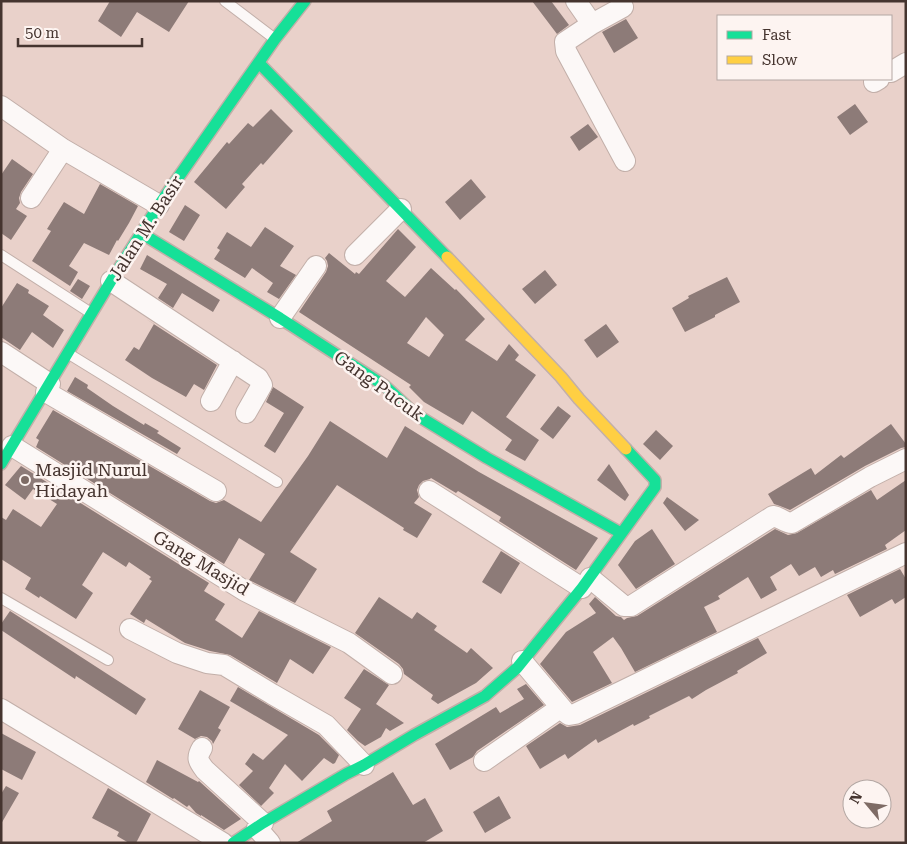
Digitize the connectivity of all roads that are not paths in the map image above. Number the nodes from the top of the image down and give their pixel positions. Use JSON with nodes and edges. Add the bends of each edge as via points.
{"nodes":[{"id":1,"x":225,"y":1,"type":"edge"},
{"id":2,"x":305,"y":1,"type":"edge"},
{"id":3,"x":576,"y":1,"type":"edge"},
{"id":4,"x":623,"y":6,"type":"dead end"},
{"id":5,"x":592,"y":24,"type":"junction"},
{"id":6,"x":275,"y":39,"type":"junction"},
{"id":7,"x":906,"y":62,"type":"edge"},
{"id":8,"x":259,"y":63,"type":"junction"},
{"id":9,"x":892,"y":70,"type":"edge"},
{"id":10,"x":1,"y":106,"type":"edge"},
{"id":11,"x":63,"y":149,"type":"junction"},
{"id":12,"x":625,"y":161,"type":"dead end"},
{"id":13,"x":31,"y":198,"type":"dead end"},
{"id":14,"x":159,"y":205,"type":"junction"},
{"id":15,"x":401,"y":209,"type":"junction"},
{"id":16,"x":141,"y":233,"type":"junction"},
{"id":17,"x":1,"y":255,"type":"edge"},
{"id":18,"x":355,"y":255,"type":"dead end"},
{"id":19,"x":316,"y":266,"type":"dead end"},
{"id":20,"x":111,"y":281,"type":"junction"},
{"id":21,"x":92,"y":314,"type":"junction"},
{"id":22,"x":280,"y":318,"type":"junction"},
{"id":23,"x":1,"y":352,"type":"edge"},
{"id":24,"x":68,"y":353,"type":"junction"},
{"id":25,"x":233,"y":361,"type":"junction"},
{"id":26,"x":48,"y":388,"type":"junction"},
{"id":27,"x":211,"y":401,"type":"dead end"},
{"id":28,"x":246,"y":413,"type":"dead end"},
{"id":29,"x":12,"y":446,"type":"junction"},
{"id":30,"x":906,"y":459,"type":"edge"},
{"id":31,"x":1,"y":464,"type":"edge"},
{"id":32,"x":277,"y":482,"type":"dead end"},
{"id":33,"x":216,"y":490,"type":"dead end"},
{"id":34,"x":429,"y":491,"type":"dead end"},
{"id":35,"x":621,"y":533,"type":"junction"},
{"id":36,"x":906,"y":553,"type":"edge"},
{"id":37,"x":586,"y":583,"type":"junction"},
{"id":38,"x":1,"y":598,"type":"edge"},
{"id":39,"x":130,"y":629,"type":"dead end"},
{"id":40,"x":108,"y":660,"type":"dead end"},
{"id":41,"x":522,"y":662,"type":"junction"},
{"id":42,"x":392,"y":674,"type":"dead end"},
{"id":43,"x":560,"y":708,"type":"junction"},
{"id":44,"x":1,"y":710,"type":"edge"},
{"id":45,"x":202,"y":748,"type":"dead end"},
{"id":46,"x":484,"y":761,"type":"dead end"},
{"id":47,"x":364,"y":765,"type":"junction"},
{"id":48,"x":260,"y":826,"type":"junction"},
{"id":49,"x":223,"y":843,"type":"edge"},
{"id":50,"x":233,"y":843,"type":"edge"},
{"id":51,"x":270,"y":843,"type":"edge"}],
"edges":[{"from":1,"to":6,"type":"lane"},
{"from":2,"to":6,"type":"street","name":"Jalan M. Basir"},
{"from":3,"to":5,"type":"street"},
{"from":4,"to":5,"type":"street"},
{"from":5,"to":12,"type":"street","via":[[565,42],[566,51]]},
{"from":6,"to":8,"type":"street","name":"Jalan M. Basir"},
{"from":7,"to":9,"type":"street"},
{"from":8,"to":14,"type":"street","name":"Jalan M. Basir"},
{"from":8,"to":15,"type":"street"},
{"from":10,"to":11,"type":"street"},
{"from":11,"to":13,"type":"street"},
{"from":11,"to":14,"type":"street"},
{"from":14,"to":16,"type":"street","name":"Jalan M. Basir"},
{"from":15,"to":18,"type":"street"},
{"from":15,"to":35,"type":"street","via":[[655,480],[655,487]]},
{"from":16,"to":20,"type":"street","name":"Jalan M. Basir"},
{"from":16,"to":22,"type":"street","name":"Gang Pucuk"},
{"from":17,"to":21,"type":"lane"},
{"from":19,"to":22,"type":"street"},
{"from":20,"to":21,"type":"street","name":"Jalan M. Basir"},
{"from":20,"to":25,"type":"street"},
{"from":21,"to":24,"type":"street","name":"Jalan M. Basir"},
{"from":22,"to":35,"type":"street","name":"Gang Pucuk","via":[[386,386],[415,414]]},
{"from":23,"to":26,"type":"street"},
{"from":24,"to":26,"type":"street","name":"Jalan M. Basir"},
{"from":24,"to":32,"type":"lane"},
{"from":25,"to":27,"type":"street"},
{"from":25,"to":28,"type":"street","via":[[262,384]]},
{"from":26,"to":29,"type":"street","name":"Jalan M. Basir"},
{"from":26,"to":33,"type":"street"},
{"from":29,"to":31,"type":"street","name":"Jalan M. Basir"},
{"from":29,"to":42,"type":"street","name":"Gang Masjid","via":[[245,591],[349,642]]},
{"from":30,"to":37,"type":"street","via":[[792,523],[773,516],[631,606],[624,606]]},
{"from":34,"to":37,"type":"street"},
{"from":35,"to":37,"type":"street"},
{"from":36,"to":43,"type":"street","via":[[575,714],[569,715]]},
{"from":37,"to":41,"type":"street"},
{"from":38,"to":40,"type":"lane"},
{"from":39,"to":47,"type":"street","via":[[177,653],[224,665],[326,725]]},
{"from":41,"to":43,"type":"street"},
{"from":41,"to":47,"type":"street","via":[[485,696]]},
{"from":43,"to":46,"type":"street"},
{"from":44,"to":49,"type":"street"},
{"from":45,"to":48,"type":"street","via":[[198,759],[205,770]]},
{"from":47,"to":48,"type":"street"},
{"from":48,"to":50,"type":"street"},
{"from":48,"to":51,"type":"street"}]}
